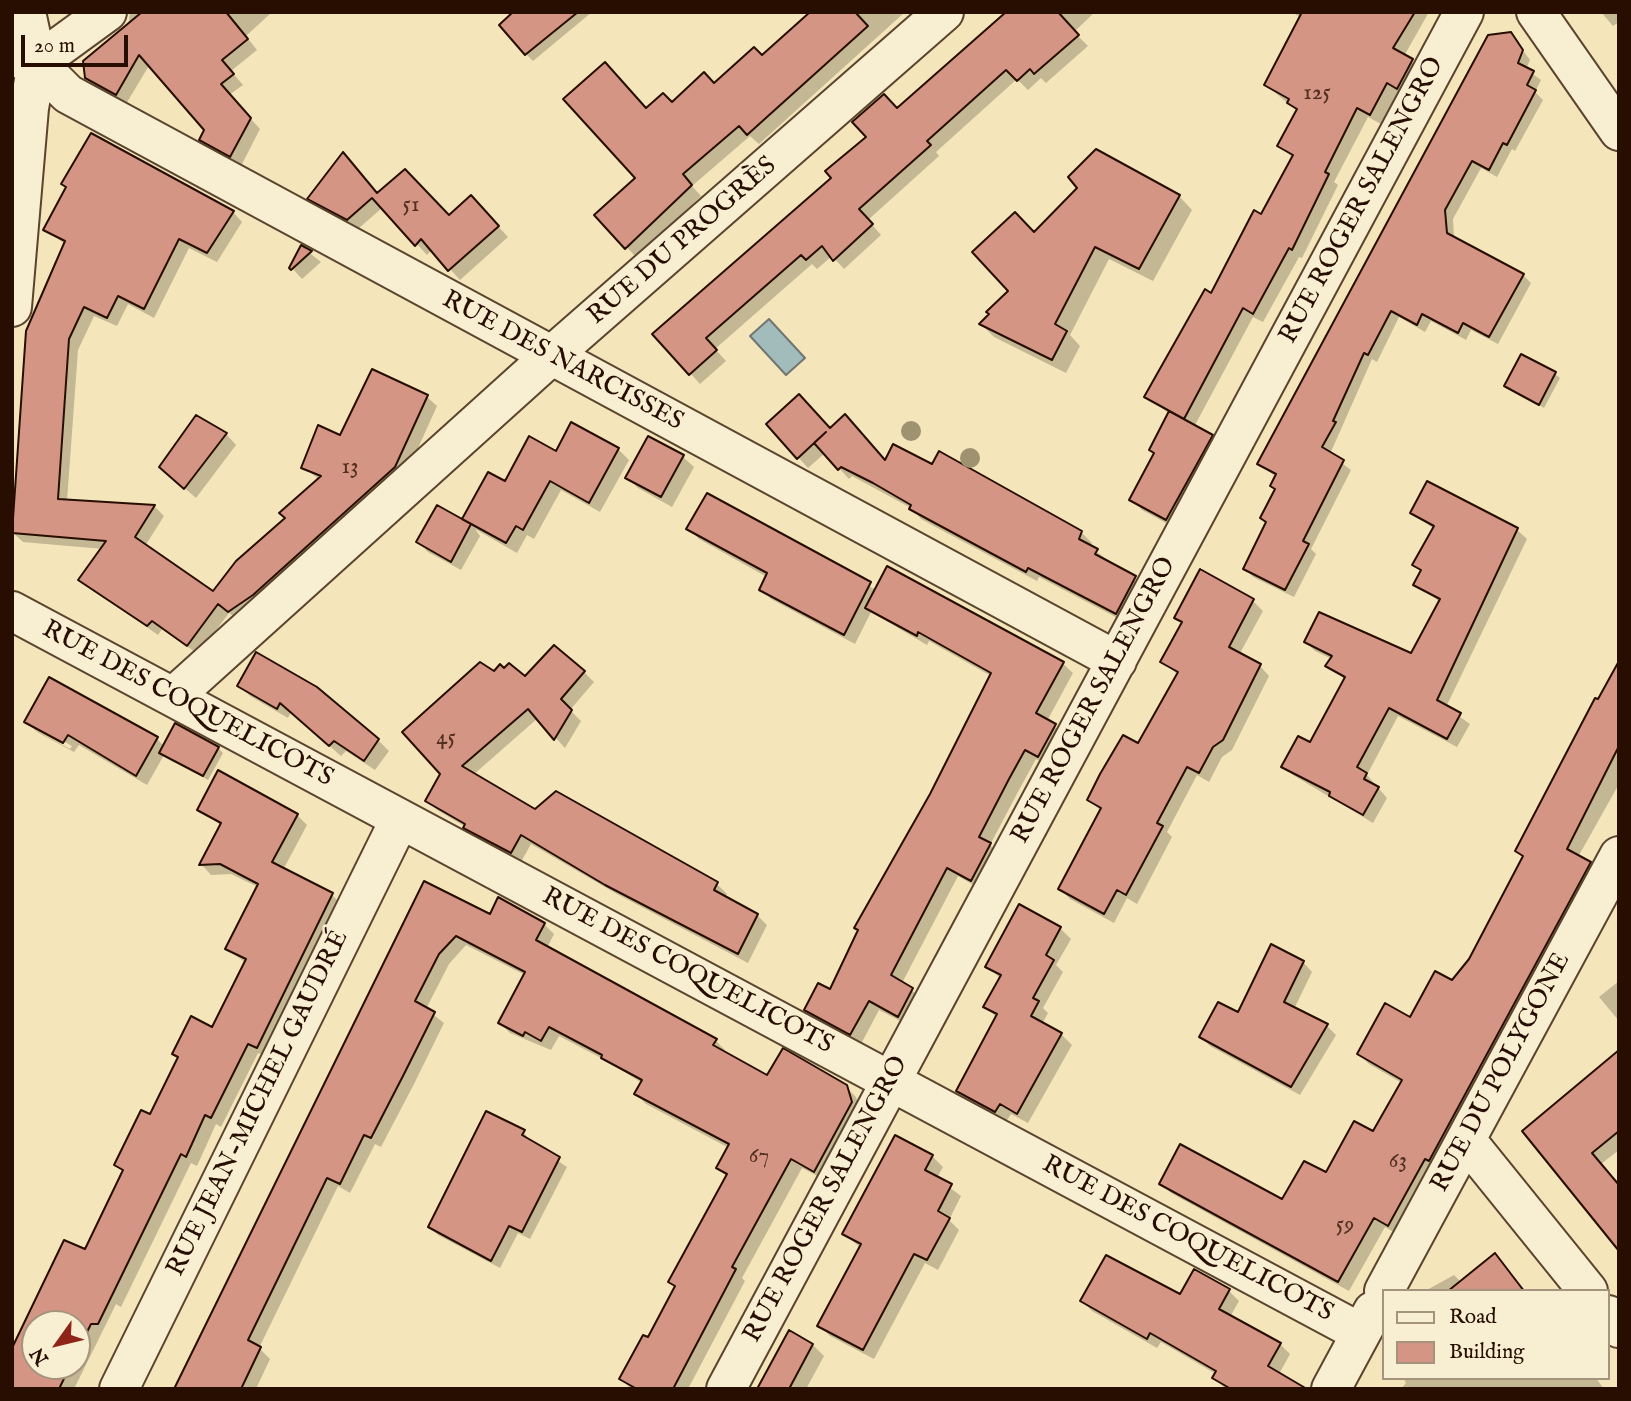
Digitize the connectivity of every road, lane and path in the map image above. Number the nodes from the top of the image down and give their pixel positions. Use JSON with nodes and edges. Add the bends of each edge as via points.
{"nodes":[{"id":1,"x":26,"y":12,"type":"edge"},
{"id":2,"x":107,"y":12,"type":"edge"},
{"id":3,"x":944,"y":12,"type":"edge"},
{"id":4,"x":1464,"y":12,"type":"edge"},
{"id":5,"x":1536,"y":12,"type":"edge"},
{"id":6,"x":25,"y":60,"type":"edge"},
{"id":7,"x":1619,"y":131,"type":"edge"},
{"id":8,"x":12,"y":307,"type":"edge"},
{"id":9,"x":551,"y":356,"type":"junction"},
{"id":10,"x":12,"y":611,"type":"edge"},
{"id":11,"x":1116,"y":661,"type":"junction"},
{"id":12,"x":173,"y":697,"type":"junction"},
{"id":13,"x":400,"y":819,"type":"junction"},
{"id":14,"x":1619,"y":856,"type":"edge"},
{"id":15,"x":891,"y":1082,"type":"junction"},
{"id":16,"x":1466,"y":1140,"type":"junction"},
{"id":17,"x":1385,"y":1289,"type":"edge"},
{"id":18,"x":1586,"y":1289,"type":"edge"},
{"id":19,"x":1382,"y":1295,"type":"edge"},
{"id":20,"x":1361,"y":1333,"type":"junction"},
{"id":21,"x":119,"y":1389,"type":"edge"},
{"id":22,"x":726,"y":1389,"type":"edge"},
{"id":23,"x":1331,"y":1389,"type":"edge"}],
"edges":[{"from":1,"to":6,"type":"street"},
{"from":2,"to":6,"type":"street"},
{"from":3,"to":9,"type":"street","name":"RUE DU PROGRÈS"},
{"from":4,"to":11,"type":"street","name":"RUE ROGER SALENGRO"},
{"from":5,"to":7,"type":"street"},
{"from":6,"to":8,"type":"street","via":[[29,108]]},
{"from":6,"to":9,"type":"street","name":"RUE DES NARCISSES","via":[[68,94]]},
{"from":9,"to":11,"type":"street","name":"RUE DES NARCISSES"},
{"from":9,"to":12,"type":"street","name":"RUE DU PROGRÈS"},
{"from":10,"to":12,"type":"street","name":"RUE DES COQUELICOTS"},
{"from":11,"to":15,"type":"street","name":"RUE ROGER SALENGRO"},
{"from":12,"to":13,"type":"street","name":"RUE DES COQUELICOTS"},
{"from":13,"to":15,"type":"street","name":"RUE DES COQUELICOTS"},
{"from":13,"to":21,"type":"street","name":"RUE JEAN-MICHEL GAUDRÉ"},
{"from":14,"to":16,"type":"street","name":"RUE DU POLYGONE"},
{"from":15,"to":20,"type":"street","name":"RUE DES COQUELICOTS"},
{"from":15,"to":22,"type":"street","name":"RUE ROGER SALENGRO"},
{"from":16,"to":17,"type":"street","name":"RUE DU POLYGONE"},
{"from":16,"to":18,"type":"street"},
{"from":19,"to":20,"type":"street","name":"RUE DU POLYGONE"},
{"from":20,"to":23,"type":"street","name":"RUE DU POLYGONE"}]}
